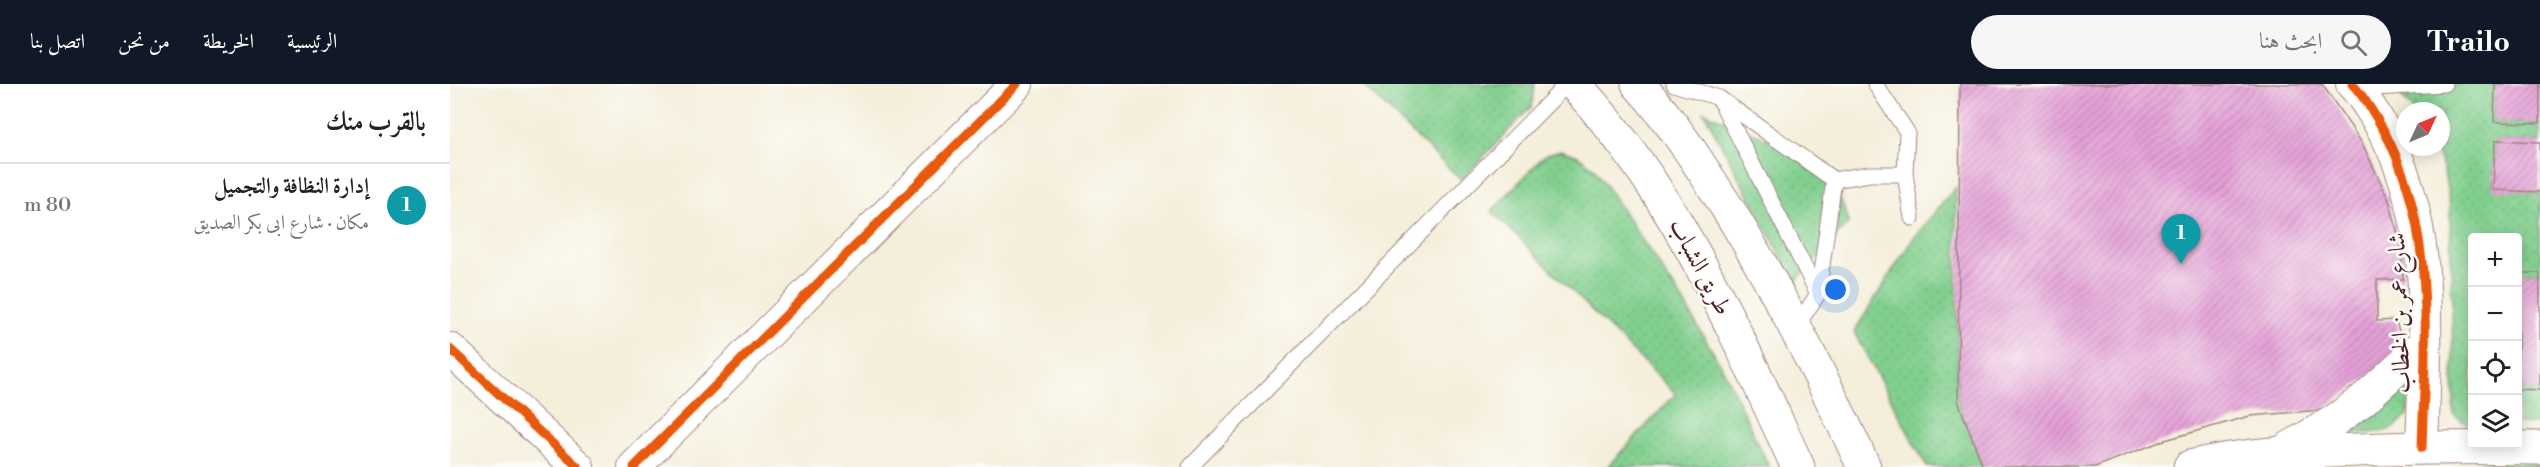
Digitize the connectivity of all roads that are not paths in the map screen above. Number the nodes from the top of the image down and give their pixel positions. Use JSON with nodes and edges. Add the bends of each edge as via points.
{"nodes":[{"id":1,"x":1017,"y":84,"type":"edge"},
{"id":2,"x":1638,"y":84,"type":"edge"},
{"id":3,"x":1674,"y":84,"type":"edge"},
{"id":4,"x":1875,"y":84,"type":"edge"},
{"id":5,"x":2444,"y":84,"type":"edge"},
{"id":6,"x":2354,"y":86,"type":"edge"},
{"id":7,"x":1586,"y":89,"type":"edge"},
{"id":8,"x":1719,"y":98,"type":"junction"},
{"id":9,"x":1905,"y":174,"type":"junction"},
{"id":10,"x":1834,"y":180,"type":"junction"},
{"id":11,"x":1912,"y":218,"type":"dead end"},
{"id":12,"x":1818,"y":294,"type":"junction"},
{"id":13,"x":1796,"y":327,"type":"junction"},
{"id":14,"x":2425,"y":343,"type":"junction"},
{"id":15,"x":450,"y":349,"type":"edge"},
{"id":16,"x":2422,"y":448,"type":"junction"},
{"id":17,"x":2540,"y":448,"type":"edge"},
{"id":18,"x":2283,"y":452,"type":"junction"},
{"id":19,"x":578,"y":467,"type":"edge"},
{"id":20,"x":634,"y":467,"type":"edge"},
{"id":21,"x":1190,"y":467,"type":"edge"},
{"id":22,"x":1798,"y":467,"type":"edge"},
{"id":23,"x":1864,"y":467,"type":"edge"},
{"id":24,"x":2190,"y":467,"type":"edge"}],
"edges":[{"from":1,"to":20,"type":"street"},
{"from":2,"to":13,"type":"main road","via":[[1664,112],[1714,187]]},
{"from":3,"to":8,"type":"lane"},
{"from":4,"to":9,"type":"lane","via":[[1907,132]]},
{"from":5,"to":6,"type":"lane"},
{"from":6,"to":14,"type":"street","name":"شارع عمر بن الخطاب","via":[[2389,141],[2414,208],[2422,254]]},
{"from":7,"to":21,"type":"lane"},
{"from":7,"to":22,"type":"main road","name":"طريق الشباب","via":[[1641,165],[1702,265]]},
{"from":8,"to":10,"type":"lane"},
{"from":8,"to":12,"type":"lane"},
{"from":9,"to":10,"type":"lane","via":[[1869,174]]},
{"from":9,"to":11,"type":"lane"},
{"from":10,"to":12,"type":"lane"},
{"from":12,"to":13,"type":"lane"},
{"from":13,"to":23,"type":"main road"},
{"from":14,"to":16,"type":"street","name":"شارع عمر بن الخطاب"},
{"from":14,"to":18,"type":"street","name":"شارع عمر بن الخطاب","via":[[2364,399]]},
{"from":15,"to":19,"type":"street"},
{"from":16,"to":17,"type":"main road"},
{"from":16,"to":18,"type":"main road"},
{"from":18,"to":24,"type":"main road"}]}
